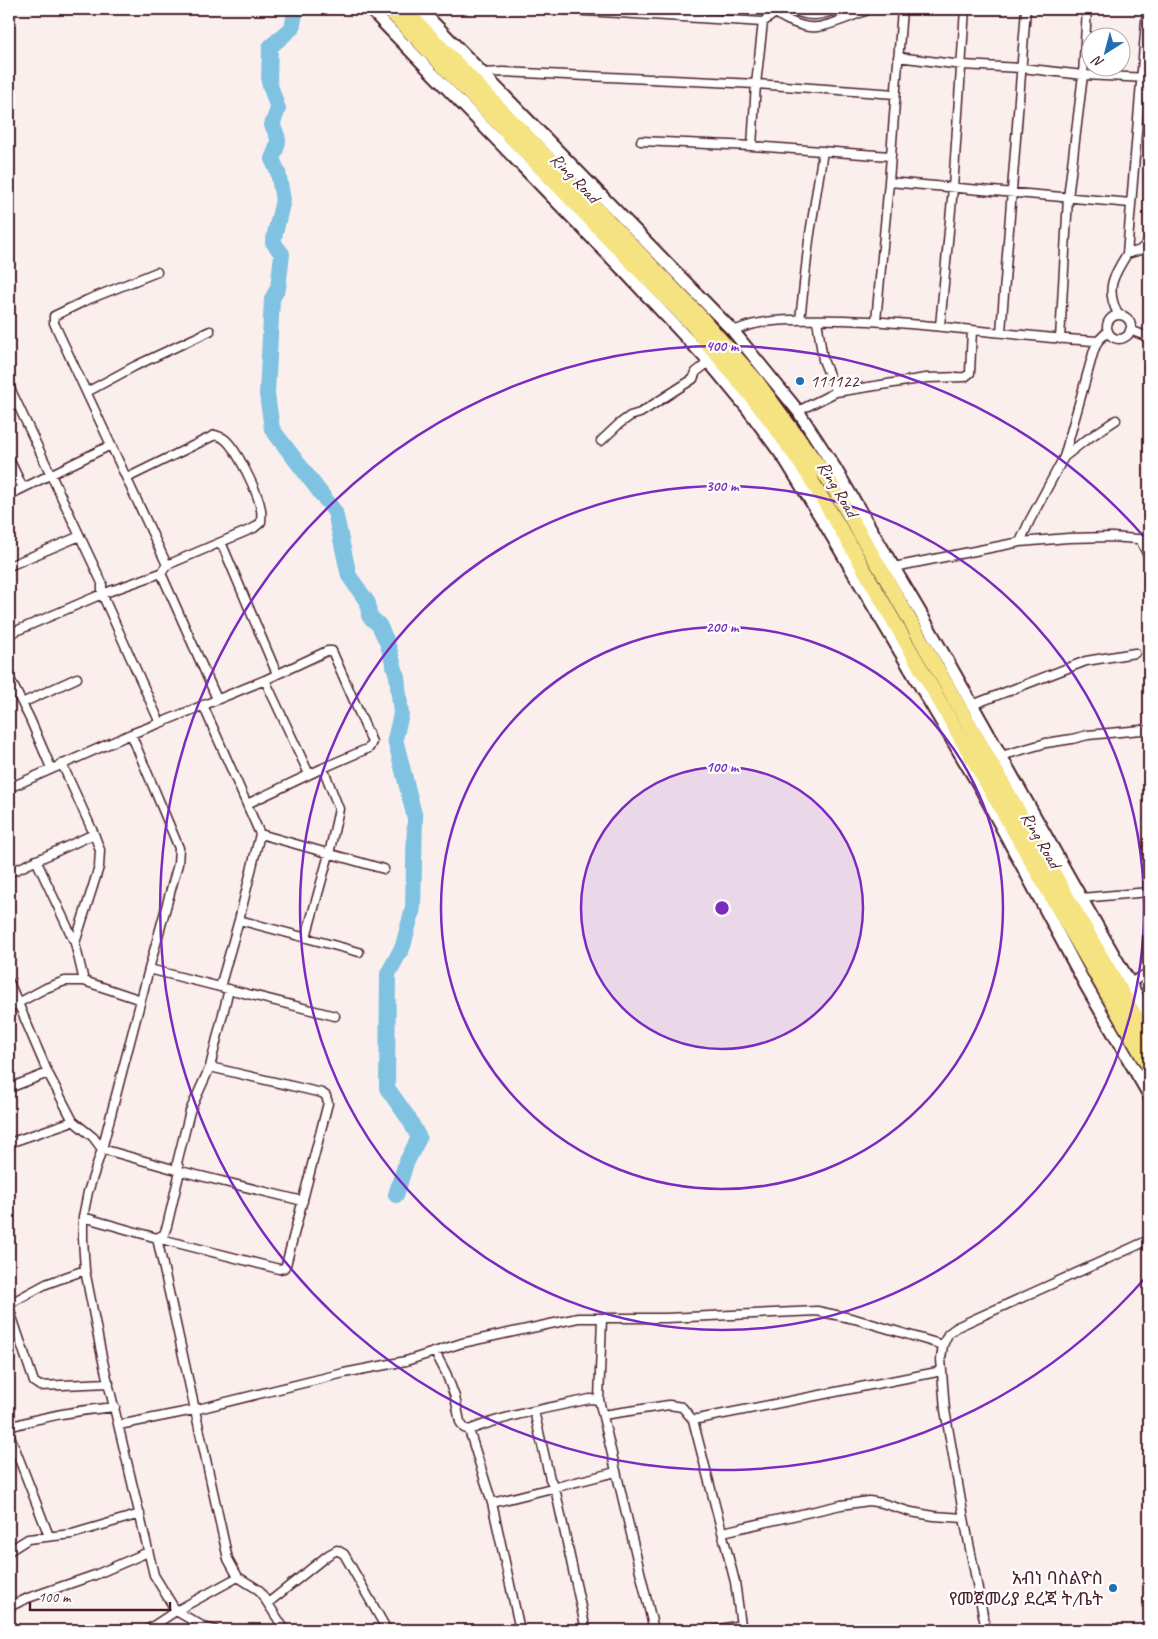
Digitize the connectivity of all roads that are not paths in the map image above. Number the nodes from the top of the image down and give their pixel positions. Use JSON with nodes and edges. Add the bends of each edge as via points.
{"nodes":[{"id":1,"x":370,"y":9,"type":"edge"},
{"id":2,"x":388,"y":9,"type":"edge"},
{"id":3,"x":404,"y":9,"type":"edge"},
{"id":4,"x":420,"y":9,"type":"edge"},
{"id":5,"x":554,"y":9,"type":"edge"},
{"id":6,"x":792,"y":9,"type":"edge"},
{"id":7,"x":839,"y":9,"type":"edge"},
{"id":8,"x":870,"y":9,"type":"edge"},
{"id":9,"x":902,"y":9,"type":"edge"},
{"id":10,"x":965,"y":9,"type":"edge"},
{"id":11,"x":1026,"y":9,"type":"edge"},
{"id":12,"x":1086,"y":9,"type":"edge"},
{"id":13,"x":1147,"y":9,"type":"edge"},
{"id":14,"x":773,"y":11,"type":"edge"},
{"id":15,"x":763,"y":22,"type":"junction"},
{"id":16,"x":1085,"y":28,"type":"edge"},
{"id":17,"x":898,"y":57,"type":"junction"},
{"id":18,"x":962,"y":65,"type":"junction"},
{"id":19,"x":1022,"y":68,"type":"junction"},
{"id":20,"x":482,"y":73,"type":"junction"},
{"id":21,"x":1080,"y":75,"type":"edge"},
{"id":22,"x":1130,"y":76,"type":"edge"},
{"id":23,"x":1146,"y":77,"type":"edge"},
{"id":24,"x":1083,"y":78,"type":"edge"},
{"id":25,"x":756,"y":84,"type":"junction"},
{"id":26,"x":895,"y":94,"type":"junction"},
{"id":27,"x":641,"y":140,"type":"dead end"},
{"id":28,"x":752,"y":146,"type":"junction"},
{"id":29,"x":823,"y":151,"type":"junction"},
{"id":30,"x":890,"y":156,"type":"junction"},
{"id":31,"x":889,"y":182,"type":"junction"},
{"id":32,"x":953,"y":188,"type":"junction"},
{"id":33,"x":1011,"y":192,"type":"junction"},
{"id":34,"x":1068,"y":198,"type":"junction"},
{"id":35,"x":1131,"y":203,"type":"junction"},
{"id":36,"x":1149,"y":242,"type":"edge"},
{"id":37,"x":1127,"y":254,"type":"junction"},
{"id":38,"x":157,"y":272,"type":"dead end"},
{"id":39,"x":1118,"y":314,"type":"junction"},
{"id":40,"x":800,"y":320,"type":"junction"},
{"id":41,"x":817,"y":320,"type":"junction"},
{"id":42,"x":876,"y":321,"type":"junction"},
{"id":43,"x":940,"y":326,"type":"junction"},
{"id":44,"x":972,"y":330,"type":"junction"},
{"id":45,"x":1130,"y":330,"type":"junction"},
{"id":46,"x":210,"y":331,"type":"dead end"},
{"id":47,"x":733,"y":331,"type":"junction"},
{"id":48,"x":1001,"y":332,"type":"junction"},
{"id":49,"x":1108,"y":332,"type":"junction"},
{"id":50,"x":1147,"y":335,"type":"edge"},
{"id":51,"x":1060,"y":339,"type":"junction"},
{"id":52,"x":1098,"y":341,"type":"junction"},
{"id":53,"x":709,"y":362,"type":"junction"},
{"id":54,"x":9,"y":386,"type":"edge"},
{"id":55,"x":87,"y":392,"type":"junction"},
{"id":56,"x":836,"y":392,"type":"junction"},
{"id":57,"x":798,"y":411,"type":"junction"},
{"id":58,"x":1116,"y":420,"type":"dead end"},
{"id":59,"x":601,"y":441,"type":"dead end"},
{"id":60,"x":111,"y":445,"type":"junction"},
{"id":61,"x":1064,"y":457,"type":"junction"},
{"id":62,"x":9,"y":459,"type":"edge"},
{"id":63,"x":52,"y":474,"type":"junction"},
{"id":64,"x":127,"y":478,"type":"junction"},
{"id":65,"x":23,"y":488,"type":"junction"},
{"id":66,"x":9,"y":495,"type":"edge"},
{"id":67,"x":80,"y":536,"type":"junction"},
{"id":68,"x":1140,"y":540,"type":"junction"},
{"id":69,"x":1149,"y":540,"type":"edge"},
{"id":70,"x":221,"y":542,"type":"junction"},
{"id":71,"x":1020,"y":542,"type":"junction"},
{"id":72,"x":1149,"y":558,"type":"edge"},
{"id":73,"x":167,"y":565,"type":"junction"},
{"id":74,"x":9,"y":566,"type":"edge"},
{"id":75,"x":894,"y":567,"type":"junction"},
{"id":76,"x":161,"y":573,"type":"junction"},
{"id":77,"x":102,"y":594,"type":"junction"},
{"id":78,"x":9,"y":634,"type":"edge"},
{"id":79,"x":1135,"y":653,"type":"dead end"},
{"id":80,"x":277,"y":674,"type":"junction"},
{"id":81,"x":9,"y":677,"type":"edge"},
{"id":82,"x":77,"y":678,"type":"dead end"},
{"id":83,"x":265,"y":680,"type":"junction"},
{"id":84,"x":218,"y":699,"type":"junction"},
{"id":85,"x":22,"y":703,"type":"junction"},
{"id":86,"x":202,"y":705,"type":"junction"},
{"id":87,"x":972,"y":705,"type":"junction"},
{"id":88,"x":160,"y":723,"type":"junction"},
{"id":89,"x":1149,"y":731,"type":"edge"},
{"id":90,"x":131,"y":734,"type":"junction"},
{"id":91,"x":1001,"y":756,"type":"junction"},
{"id":92,"x":62,"y":764,"type":"junction"},
{"id":93,"x":51,"y":768,"type":"junction"},
{"id":94,"x":323,"y":768,"type":"junction"},
{"id":95,"x":309,"y":774,"type":"junction"},
{"id":96,"x":9,"y":788,"type":"edge"},
{"id":97,"x":247,"y":804,"type":"junction"},
{"id":98,"x":94,"y":834,"type":"junction"},
{"id":99,"x":260,"y":834,"type":"junction"},
{"id":100,"x":329,"y":854,"type":"junction"},
{"id":101,"x":36,"y":860,"type":"junction"},
{"id":102,"x":384,"y":869,"type":"dead end"},
{"id":103,"x":9,"y":873,"type":"edge"},
{"id":104,"x":1149,"y":892,"type":"edge"},
{"id":105,"x":1081,"y":898,"type":"junction"},
{"id":106,"x":239,"y":920,"type":"junction"},
{"id":107,"x":306,"y":938,"type":"junction"},
{"id":108,"x":75,"y":943,"type":"junction"},
{"id":109,"x":359,"y":952,"type":"dead end"},
{"id":110,"x":148,"y":968,"type":"junction"},
{"id":111,"x":1149,"y":972,"type":"edge"},
{"id":112,"x":84,"y":981,"type":"junction"},
{"id":113,"x":9,"y":982,"type":"edge"},
{"id":114,"x":1130,"y":983,"type":"junction"},
{"id":115,"x":220,"y":987,"type":"junction"},
{"id":116,"x":229,"y":989,"type":"junction"},
{"id":117,"x":141,"y":1000,"type":"junction"},
{"id":118,"x":18,"y":1004,"type":"junction"},
{"id":119,"x":9,"y":1008,"type":"edge"},
{"id":120,"x":335,"y":1016,"type":"dead end"},
{"id":121,"x":1149,"y":1016,"type":"edge"},
{"id":122,"x":1149,"y":1041,"type":"edge"},
{"id":123,"x":210,"y":1067,"type":"junction"},
{"id":124,"x":1149,"y":1068,"type":"edge"},
{"id":125,"x":48,"y":1072,"type":"junction"},
{"id":126,"x":9,"y":1088,"type":"edge"},
{"id":127,"x":1149,"y":1095,"type":"edge"},
{"id":128,"x":73,"y":1122,"type":"junction"},
{"id":129,"x":9,"y":1143,"type":"edge"},
{"id":130,"x":102,"y":1149,"type":"junction"},
{"id":131,"x":180,"y":1171,"type":"junction"},
{"id":132,"x":303,"y":1201,"type":"junction"},
{"id":133,"x":84,"y":1217,"type":"junction"},
{"id":134,"x":157,"y":1238,"type":"junction"},
{"id":135,"x":1149,"y":1240,"type":"edge"},
{"id":136,"x":85,"y":1270,"type":"junction"},
{"id":137,"x":9,"y":1304,"type":"edge"},
{"id":138,"x":9,"y":1308,"type":"edge"},
{"id":139,"x":602,"y":1318,"type":"junction"},
{"id":140,"x":943,"y":1345,"type":"junction"},
{"id":141,"x":435,"y":1352,"type":"junction"},
{"id":142,"x":942,"y":1371,"type":"junction"},
{"id":143,"x":108,"y":1383,"type":"junction"},
{"id":144,"x":599,"y":1400,"type":"junction"},
{"id":145,"x":114,"y":1407,"type":"junction"},
{"id":146,"x":194,"y":1410,"type":"junction"},
{"id":147,"x":534,"y":1411,"type":"junction"},
{"id":148,"x":603,"y":1415,"type":"junction"},
{"id":149,"x":693,"y":1420,"type":"junction"},
{"id":150,"x":118,"y":1425,"type":"junction"},
{"id":151,"x":9,"y":1427,"type":"edge"},
{"id":152,"x":469,"y":1430,"type":"junction"},
{"id":153,"x":9,"y":1433,"type":"edge"},
{"id":154,"x":616,"y":1472,"type":"junction"},
{"id":155,"x":556,"y":1488,"type":"junction"},
{"id":156,"x":492,"y":1503,"type":"junction"},
{"id":157,"x":140,"y":1514,"type":"junction"},
{"id":158,"x":964,"y":1518,"type":"junction"},
{"id":159,"x":723,"y":1532,"type":"junction"},
{"id":160,"x":49,"y":1536,"type":"junction"},
{"id":161,"x":9,"y":1550,"type":"edge"},
{"id":162,"x":148,"y":1552,"type":"junction"},
{"id":163,"x":238,"y":1577,"type":"junction"},
{"id":164,"x":268,"y":1603,"type":"junction"},
{"id":165,"x":9,"y":1607,"type":"edge"},
{"id":166,"x":176,"y":1610,"type":"junction"},
{"id":167,"x":742,"y":1628,"type":"edge"},
{"id":168,"x":147,"y":1630,"type":"edge"},
{"id":169,"x":215,"y":1630,"type":"edge"},
{"id":170,"x":285,"y":1630,"type":"edge"},
{"id":171,"x":387,"y":1630,"type":"edge"},
{"id":172,"x":520,"y":1630,"type":"edge"},
{"id":173,"x":586,"y":1630,"type":"edge"},
{"id":174,"x":654,"y":1630,"type":"edge"},
{"id":175,"x":715,"y":1630,"type":"edge"},
{"id":176,"x":986,"y":1630,"type":"edge"}],
"edges":[{"from":1,"to":53,"type":"street"},
{"from":2,"to":124,"type":"highway","name":"Ring Road","via":[[694,328],[778,432],[854,551]]},
{"from":3,"to":122,"type":"highway","name":"Ring Road","via":[[710,327],[755,379],[828,479]]},
{"from":4,"to":20,"type":"street"},
{"from":5,"to":15,"type":"street"},
{"from":6,"to":7,"type":"street","via":[[817,16]]},
{"from":8,"to":14,"type":"street","via":[[818,27],[794,23]]},
{"from":9,"to":17,"type":"street"},
{"from":10,"to":18,"type":"street"},
{"from":11,"to":19,"type":"street"},
{"from":12,"to":16,"type":"street"},
{"from":13,"to":23,"type":"street"},
{"from":14,"to":15,"type":"street"},
{"from":15,"to":25,"type":"street"},
{"from":17,"to":18,"type":"street"},
{"from":17,"to":26,"type":"street"},
{"from":18,"to":19,"type":"street"},
{"from":18,"to":32,"type":"street"},
{"from":19,"to":21,"type":"street"},
{"from":19,"to":33,"type":"street"},
{"from":20,"to":25,"type":"street"},
{"from":20,"to":47,"type":"street"},
{"from":22,"to":23,"type":"street"},
{"from":23,"to":35,"type":"street"},
{"from":24,"to":34,"type":"street"},
{"from":25,"to":26,"type":"street"},
{"from":25,"to":28,"type":"street"},
{"from":26,"to":30,"type":"street"},
{"from":27,"to":28,"type":"street"},
{"from":28,"to":29,"type":"street"},
{"from":29,"to":30,"type":"street"},
{"from":29,"to":40,"type":"street"},
{"from":30,"to":31,"type":"street"},
{"from":31,"to":32,"type":"street"},
{"from":31,"to":42,"type":"street"},
{"from":32,"to":33,"type":"street"},
{"from":32,"to":43,"type":"street"},
{"from":33,"to":34,"type":"street"},
{"from":33,"to":48,"type":"street"},
{"from":34,"to":35,"type":"street"},
{"from":34,"to":51,"type":"street"},
{"from":35,"to":37,"type":"street"},
{"from":36,"to":37,"type":"street","via":[[1140,250]]},
{"from":37,"to":39,"type":"street","via":[[1116,272],[1111,290],[1112,303]]},
{"from":38,"to":55,"type":"street","via":[[54,316],[54,324]]},
{"from":39,"to":45,"type":"street","via":[[1128,319]]},
{"from":39,"to":49,"type":"street","via":[[1108,320]]},
{"from":40,"to":41,"type":"street"},
{"from":40,"to":47,"type":"street","via":[[755,324]]},
{"from":41,"to":42,"type":"street"},
{"from":41,"to":56,"type":"street","via":[[823,360]]},
{"from":42,"to":43,"type":"street"},
{"from":43,"to":44,"type":"street"},
{"from":44,"to":48,"type":"street"},
{"from":44,"to":56,"type":"street","via":[[970,373],[966,377],[926,378]]},
{"from":45,"to":49,"type":"street","via":[[1122,338]]},
{"from":45,"to":50,"type":"street"},
{"from":46,"to":55,"type":"street"},
{"from":47,"to":57,"type":"street"},
{"from":48,"to":51,"type":"street"},
{"from":49,"to":52,"type":"street"},
{"from":51,"to":52,"type":"street"},
{"from":52,"to":61,"type":"street"},
{"from":53,"to":59,"type":"street","via":[[696,372],[693,379],[630,416]]},
{"from":53,"to":127,"type":"street","via":[[786,461],[823,520],[980,789]]},
{"from":54,"to":63,"type":"street"},
{"from":55,"to":60,"type":"street"},
{"from":56,"to":57,"type":"street"},
{"from":57,"to":75,"type":"street"},
{"from":58,"to":61,"type":"street"},
{"from":60,"to":63,"type":"street"},
{"from":60,"to":64,"type":"street"},
{"from":61,"to":71,"type":"street"},
{"from":62,"to":65,"type":"street"},
{"from":63,"to":65,"type":"street"},
{"from":63,"to":67,"type":"street"},
{"from":64,"to":70,"type":"street","via":[[215,436],[223,438],[233,449],[254,487],[261,522]]},
{"from":64,"to":73,"type":"street"},
{"from":65,"to":66,"type":"street"},
{"from":67,"to":74,"type":"street"},
{"from":67,"to":77,"type":"street","via":[[102,583]]},
{"from":68,"to":69,"type":"street"},
{"from":68,"to":71,"type":"street","via":[[1112,537]]},
{"from":68,"to":72,"type":"street"},
{"from":70,"to":73,"type":"street"},
{"from":70,"to":80,"type":"street"},
{"from":71,"to":75,"type":"street"},
{"from":73,"to":76,"type":"street"},
{"from":75,"to":87,"type":"street"},
{"from":76,"to":77,"type":"street"},
{"from":76,"to":84,"type":"street"},
{"from":77,"to":78,"type":"street"},
{"from":77,"to":88,"type":"street"},
{"from":79,"to":87,"type":"street","via":[[1086,661]]},
{"from":80,"to":83,"type":"street"},
{"from":80,"to":94,"type":"street","via":[[327,651],[332,651],[335,657],[372,742],[369,748]]},
{"from":81,"to":85,"type":"street"},
{"from":82,"to":85,"type":"street"},
{"from":83,"to":84,"type":"street"},
{"from":83,"to":95,"type":"street"},
{"from":84,"to":86,"type":"street"},
{"from":85,"to":93,"type":"street"},
{"from":86,"to":88,"type":"street"},
{"from":86,"to":97,"type":"street"},
{"from":87,"to":91,"type":"street"},
{"from":88,"to":90,"type":"street"},
{"from":89,"to":91,"type":"street","via":[[1088,735]]},
{"from":90,"to":92,"type":"street"},
{"from":90,"to":110,"type":"street","via":[[179,848],[178,864]]},
{"from":91,"to":105,"type":"street"},
{"from":92,"to":93,"type":"street"},
{"from":92,"to":98,"type":"street"},
{"from":93,"to":96,"type":"street"},
{"from":94,"to":95,"type":"street"},
{"from":94,"to":100,"type":"street","via":[[339,809]]},
{"from":95,"to":97,"type":"street"},
{"from":97,"to":99,"type":"street"},
{"from":98,"to":101,"type":"street"},
{"from":98,"to":108,"type":"street","via":[[100,850],[99,867]]},
{"from":99,"to":100,"type":"street"},
{"from":99,"to":106,"type":"street"},
{"from":100,"to":102,"type":"street"},
{"from":100,"to":107,"type":"street"},
{"from":101,"to":103,"type":"street"},
{"from":101,"to":108,"type":"street"},
{"from":104,"to":105,"type":"street"},
{"from":105,"to":114,"type":"street"},
{"from":106,"to":107,"type":"street"},
{"from":106,"to":115,"type":"street"},
{"from":107,"to":109,"type":"street"},
{"from":108,"to":112,"type":"street"},
{"from":110,"to":115,"type":"street"},
{"from":110,"to":117,"type":"street"},
{"from":111,"to":114,"type":"street"},
{"from":112,"to":117,"type":"street"},
{"from":112,"to":118,"type":"street","via":[[66,981]]},
{"from":113,"to":118,"type":"street"},
{"from":114,"to":121,"type":"street"},
{"from":115,"to":116,"type":"street"},
{"from":116,"to":120,"type":"street"},
{"from":116,"to":123,"type":"street"},
{"from":117,"to":130,"type":"street"},
{"from":118,"to":119,"type":"street"},
{"from":118,"to":125,"type":"street"},
{"from":123,"to":131,"type":"street","via":[[190,1111],[177,1163]]},
{"from":123,"to":132,"type":"street","via":[[326,1096],[328,1103]]},
{"from":125,"to":126,"type":"street"},
{"from":125,"to":128,"type":"street"},
{"from":128,"to":129,"type":"street"},
{"from":128,"to":130,"type":"street","via":[[93,1137]]},
{"from":130,"to":131,"type":"street"},
{"from":130,"to":133,"type":"street","via":[[88,1192]]},
{"from":131,"to":132,"type":"street"},
{"from":131,"to":134,"type":"street","via":[[164,1234]]},
{"from":132,"to":134,"type":"street","via":[[284,1268]]},
{"from":133,"to":134,"type":"street"},
{"from":133,"to":136,"type":"street"},
{"from":134,"to":146,"type":"street"},
{"from":135,"to":140,"type":"street","via":[[957,1327],[948,1334]]},
{"from":136,"to":137,"type":"street","via":[[46,1284]]},
{"from":136,"to":143,"type":"street"},
{"from":138,"to":143,"type":"street","via":[[34,1382],[40,1386]]},
{"from":139,"to":140,"type":"street","via":[[817,1311]]},
{"from":139,"to":141,"type":"street","via":[[571,1319]]},
{"from":139,"to":144,"type":"street"},
{"from":140,"to":142,"type":"street"},
{"from":141,"to":146,"type":"street"},
{"from":141,"to":152,"type":"street","via":[[455,1397],[460,1422]]},
{"from":142,"to":149,"type":"street"},
{"from":142,"to":158,"type":"street","via":[[945,1410]]},
{"from":143,"to":145,"type":"street"},
{"from":144,"to":147,"type":"street"},
{"from":144,"to":148,"type":"street"},
{"from":145,"to":150,"type":"street"},
{"from":145,"to":151,"type":"street","via":[[57,1414]]},
{"from":146,"to":150,"type":"street"},
{"from":146,"to":163,"type":"street","via":[[228,1559]]},
{"from":147,"to":152,"type":"street"},
{"from":147,"to":155,"type":"street","via":[[550,1479]]},
{"from":148,"to":149,"type":"street","via":[[669,1404],[682,1407]]},
{"from":148,"to":154,"type":"street"},
{"from":149,"to":159,"type":"street"},
{"from":150,"to":157,"type":"street"},
{"from":152,"to":156,"type":"street"},
{"from":153,"to":160,"type":"street"},
{"from":154,"to":155,"type":"street"},
{"from":154,"to":174,"type":"street"},
{"from":155,"to":156,"type":"street"},
{"from":155,"to":173,"type":"street"},
{"from":156,"to":172,"type":"street"},
{"from":157,"to":160,"type":"street","via":[[72,1534]]},
{"from":157,"to":162,"type":"street"},
{"from":158,"to":159,"type":"street","via":[[911,1512],[869,1501]]},
{"from":158,"to":176,"type":"street"},
{"from":159,"to":167,"type":"street"},
{"from":160,"to":161,"type":"street","via":[[28,1539]]},
{"from":162,"to":165,"type":"street"},
{"from":162,"to":166,"type":"street","via":[[154,1574]]},
{"from":163,"to":164,"type":"street","via":[[259,1590]]},
{"from":163,"to":166,"type":"street"},
{"from":164,"to":170,"type":"street"},
{"from":164,"to":171,"type":"street","via":[[336,1550],[344,1554]]},
{"from":166,"to":168,"type":"street"},
{"from":166,"to":169,"type":"street"},
{"from":167,"to":175,"type":"street"}]}
